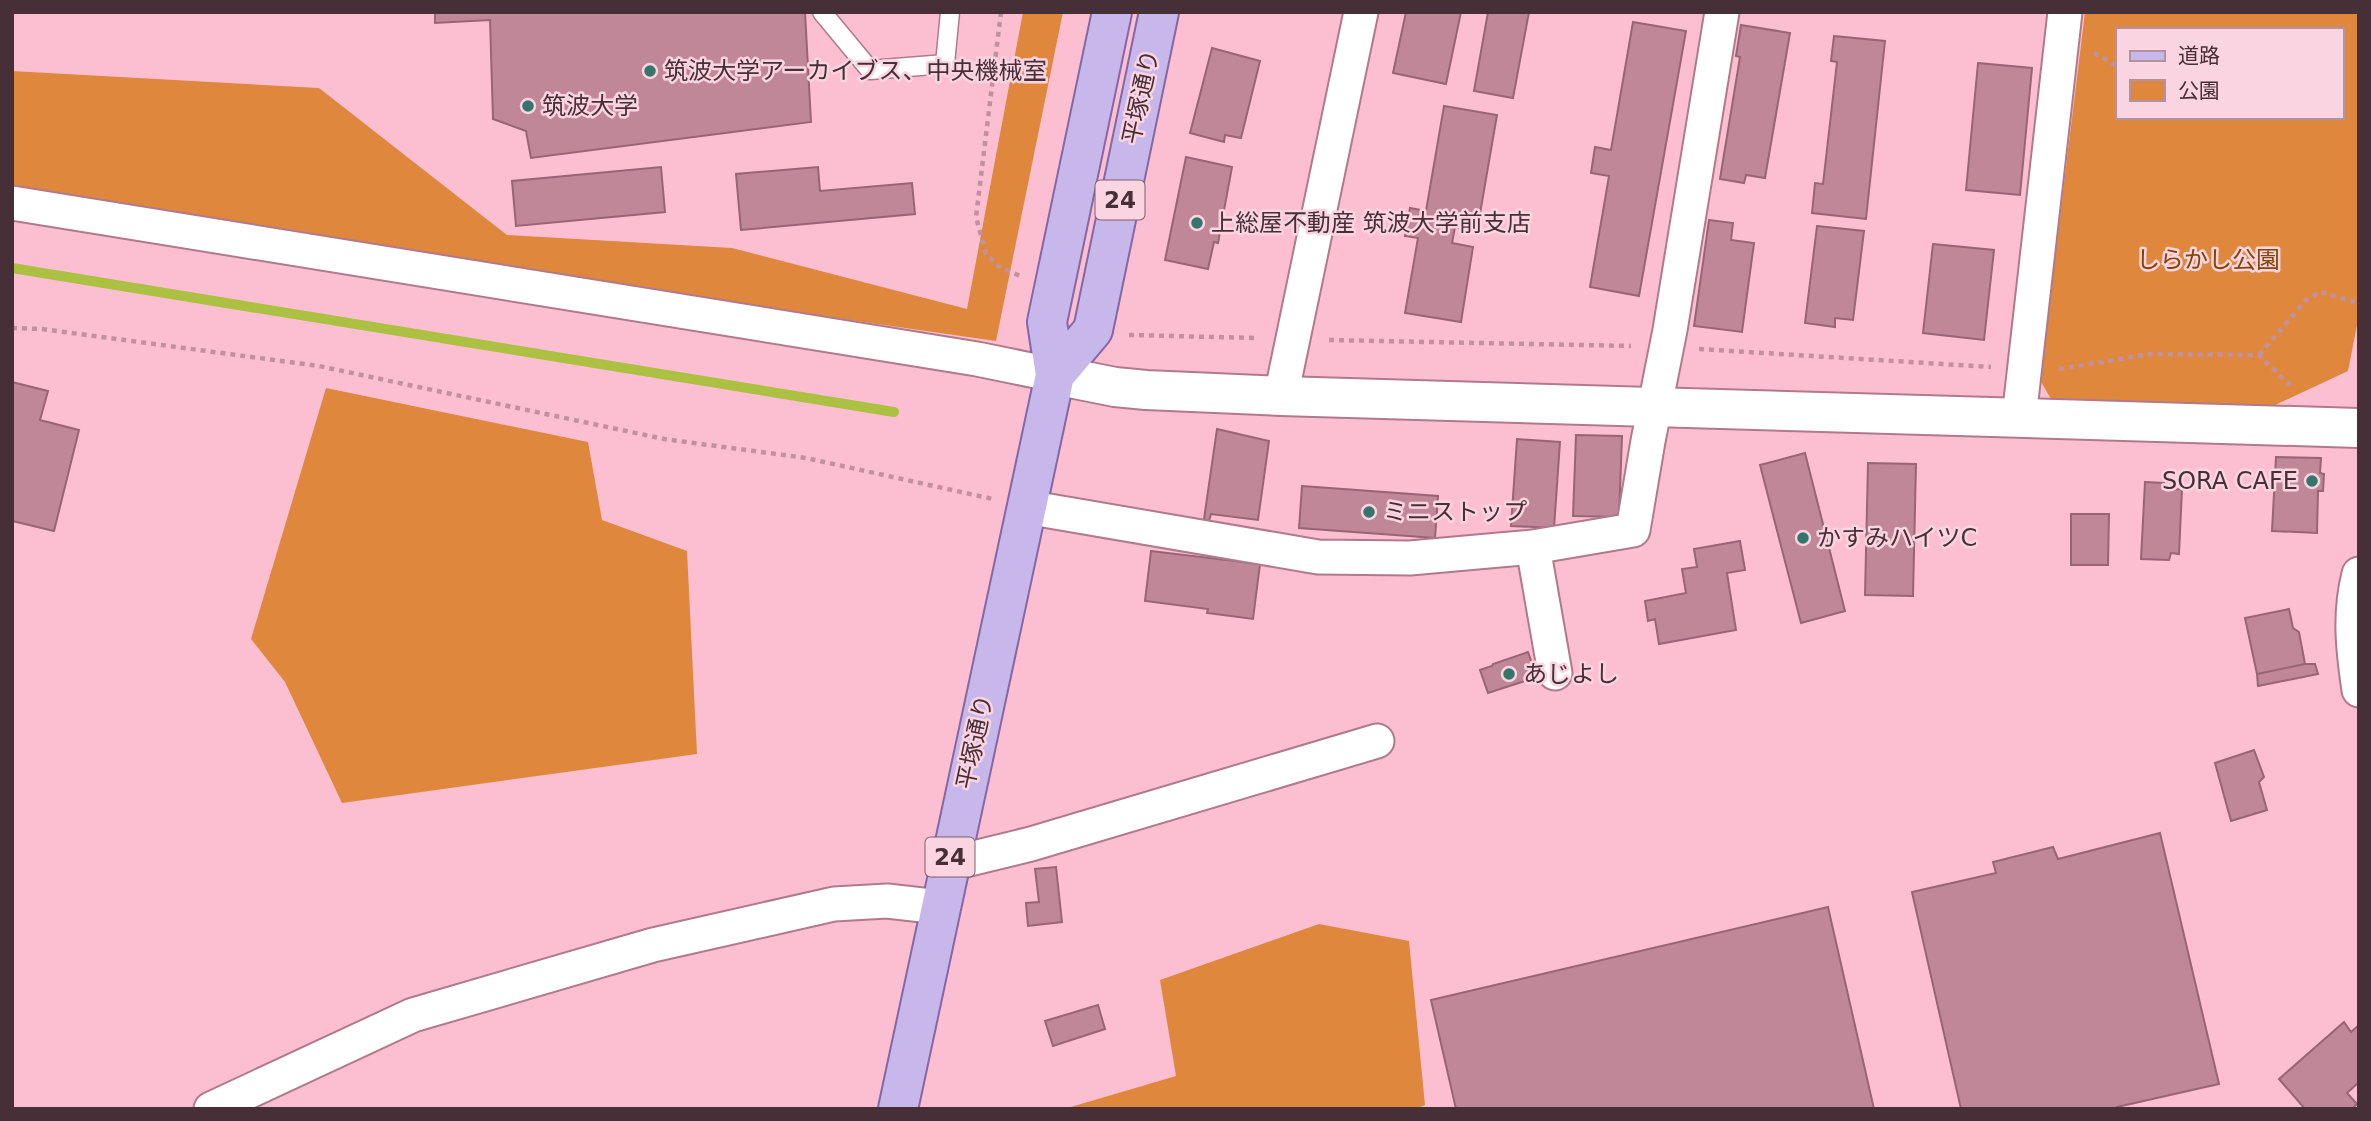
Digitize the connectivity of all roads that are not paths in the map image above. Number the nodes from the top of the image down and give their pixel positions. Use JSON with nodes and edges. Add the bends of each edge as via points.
{"nodes":[{"id":1,"x":822,"y":12,"type":"edge"},
{"id":2,"x":950,"y":12,"type":"edge"},
{"id":3,"x":1112,"y":12,"type":"edge"},
{"id":4,"x":1159,"y":12,"type":"edge"},
{"id":5,"x":1361,"y":12,"type":"edge"},
{"id":6,"x":1722,"y":12,"type":"edge"},
{"id":7,"x":2065,"y":12,"type":"edge"},
{"id":8,"x":12,"y":203,"type":"edge"},
{"id":9,"x":1055,"y":375,"type":"junction"},
{"id":10,"x":1281,"y":396,"type":"junction"},
{"id":11,"x":1655,"y":408,"type":"junction"},
{"id":12,"x":2019,"y":418,"type":"junction"},
{"id":13,"x":2359,"y":428,"type":"edge"},
{"id":14,"x":1026,"y":507,"type":"junction"},
{"id":15,"x":1533,"y":547,"type":"junction"},
{"id":16,"x":2359,"y":574,"type":"edge"},
{"id":17,"x":1555,"y":673,"type":"dead end"},
{"id":18,"x":2359,"y":690,"type":"edge"},
{"id":19,"x":1377,"y":741,"type":"dead end"},
{"id":20,"x":949,"y":864,"type":"junction"},
{"id":21,"x":940,"y":907,"type":"junction"},
{"id":22,"x":211,"y":1109,"type":"edge"},
{"id":23,"x":898,"y":1109,"type":"edge"}],
"edges":[{"from":1,"to":2,"type":"lane","via":[[870,70],[945,64]]},
{"from":3,"to":9,"type":"main road","name":"平塚通り","number":"24","via":[[1047,322]]},
{"from":4,"to":9,"type":"main road","name":"平塚通り","number":"24","via":[[1093,330]]},
{"from":5,"to":10,"type":"street"},
{"from":6,"to":11,"type":"street"},
{"from":7,"to":12,"type":"street"},
{"from":8,"to":9,"type":"street"},
{"from":9,"to":10,"type":"street","via":[[1146,390]]},
{"from":9,"to":14,"type":"main road","name":"平塚通り","number":"24"},
{"from":10,"to":11,"type":"street"},
{"from":11,"to":12,"type":"street"},
{"from":11,"to":15,"type":"street","via":[[1633,530]]},
{"from":12,"to":13,"type":"street"},
{"from":14,"to":15,"type":"street","via":[[1318,557],[1410,558]]},
{"from":14,"to":20,"type":"main road","name":"平塚通り","number":"24"},
{"from":15,"to":17,"type":"street"},
{"from":16,"to":18,"type":"street","via":[[2351,609]]},
{"from":19,"to":20,"type":"street"},
{"from":20,"to":21,"type":"main road","name":"平塚通り","number":"24"},
{"from":21,"to":22,"type":"street","via":[[887,901],[834,904],[653,945],[413,1015]]},
{"from":21,"to":23,"type":"main road","name":"平塚通り","number":"24"}]}
